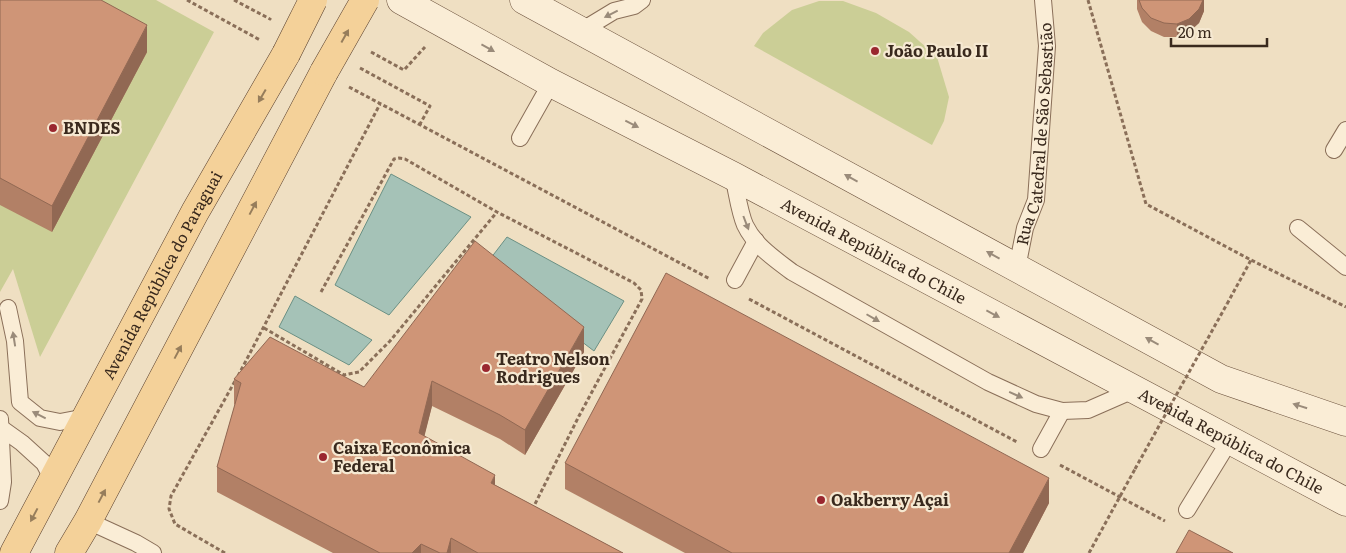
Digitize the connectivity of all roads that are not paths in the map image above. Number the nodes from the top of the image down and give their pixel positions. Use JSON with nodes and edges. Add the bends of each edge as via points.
{"nodes":[{"id":1,"x":313,"y":0,"type":"edge"},
{"id":2,"x":365,"y":0,"type":"edge"},
{"id":3,"x":401,"y":0,"type":"edge"},
{"id":4,"x":524,"y":0,"type":"edge"},
{"id":5,"x":642,"y":0,"type":"edge"},
{"id":6,"x":1043,"y":0,"type":"edge"},
{"id":7,"x":581,"y":31,"type":"junction"},
{"id":8,"x":551,"y":83,"type":"junction"},
{"id":9,"x":1346,"y":130,"type":"edge"},
{"id":10,"x":520,"y":138,"type":"dead end"},
{"id":11,"x":1334,"y":150,"type":"dead end"},
{"id":12,"x":733,"y":176,"type":"junction"},
{"id":13,"x":1298,"y":228,"type":"dead end"},
{"id":14,"x":756,"y":241,"type":"junction"},
{"id":15,"x":1346,"y":267,"type":"edge"},
{"id":16,"x":1017,"y":268,"type":"junction"},
{"id":17,"x":736,"y":280,"type":"dead end"},
{"id":18,"x":8,"y":308,"type":"dead end"},
{"id":19,"x":1136,"y":390,"type":"junction"},
{"id":20,"x":1062,"y":411,"type":"junction"},
{"id":21,"x":86,"y":417,"type":"junction"},
{"id":22,"x":1346,"y":422,"type":"edge"},
{"id":23,"x":0,"y":423,"type":"edge"},
{"id":24,"x":1230,"y":440,"type":"junction"},
{"id":25,"x":1040,"y":449,"type":"dead end"},
{"id":26,"x":53,"y":480,"type":"junction"},
{"id":27,"x":0,"y":501,"type":"edge"},
{"id":28,"x":1346,"y":502,"type":"edge"},
{"id":29,"x":1187,"y":510,"type":"dead end"},
{"id":30,"x":88,"y":521,"type":"junction"},
{"id":31,"x":14,"y":553,"type":"edge"},
{"id":32,"x":69,"y":553,"type":"edge"},
{"id":33,"x":154,"y":553,"type":"edge"}],
"edges":[{"from":1,"to":21,"type":"main road","name":"Avenida República do Paraguai","one_way":true,"bridge":true},
{"from":30,"to":2,"type":"main road","one_way":true,"bridge":true},
{"from":3,"to":8,"type":"main road","name":"Avenida República do Chile","one_way":true},
{"from":4,"to":7,"type":"main road"},
{"from":5,"to":7,"type":"lane","one_way":true,"via":[[634,6],[614,11]]},
{"from":6,"to":16,"type":"lane","name":"Rua Catedral de São Sebastião","via":[[1047,46],[1036,200],[1025,228]]},
{"from":16,"to":7,"type":"main road","one_way":true},
{"from":8,"to":10,"type":"lane"},
{"from":8,"to":12,"type":"main road","name":"Avenida República do Chile","one_way":true},
{"from":9,"to":11,"type":"lane"},
{"from":12,"to":14,"type":"lane","one_way":true,"via":[[745,225]]},
{"from":12,"to":19,"type":"main road","name":"Avenida República do Chile","one_way":true},
{"from":13,"to":15,"type":"lane"},
{"from":14,"to":17,"type":"lane"},
{"from":14,"to":20,"type":"lane","one_way":true,"via":[[792,272],[900,334],[988,382],[1036,404]]},
{"from":22,"to":16,"type":"main road","one_way":true,"via":[[1221,379]]},
{"from":21,"to":18,"type":"lane","one_way":true,"via":[[60,422],[40,418],[20,402],[15,341]]},
{"from":19,"to":20,"type":"lane","via":[[1088,410]]},
{"from":19,"to":24,"type":"main road","name":"Avenida República do Chile"},
{"from":20,"to":25,"type":"lane"},
{"from":21,"to":26,"type":"main road","name":"Avenida República do Paraguai"},
{"from":23,"to":26,"type":"lane","via":[[44,463]]},
{"from":23,"to":27,"type":"lane","via":[[3,482]]},
{"from":24,"to":28,"type":"main road","name":"Avenida República do Chile"},
{"from":24,"to":29,"type":"lane"},
{"from":26,"to":31,"type":"main road","name":"Avenida República do Paraguai","one_way":true},
{"from":30,"to":32,"type":"main road"},
{"from":30,"to":33,"type":"lane"}]}
